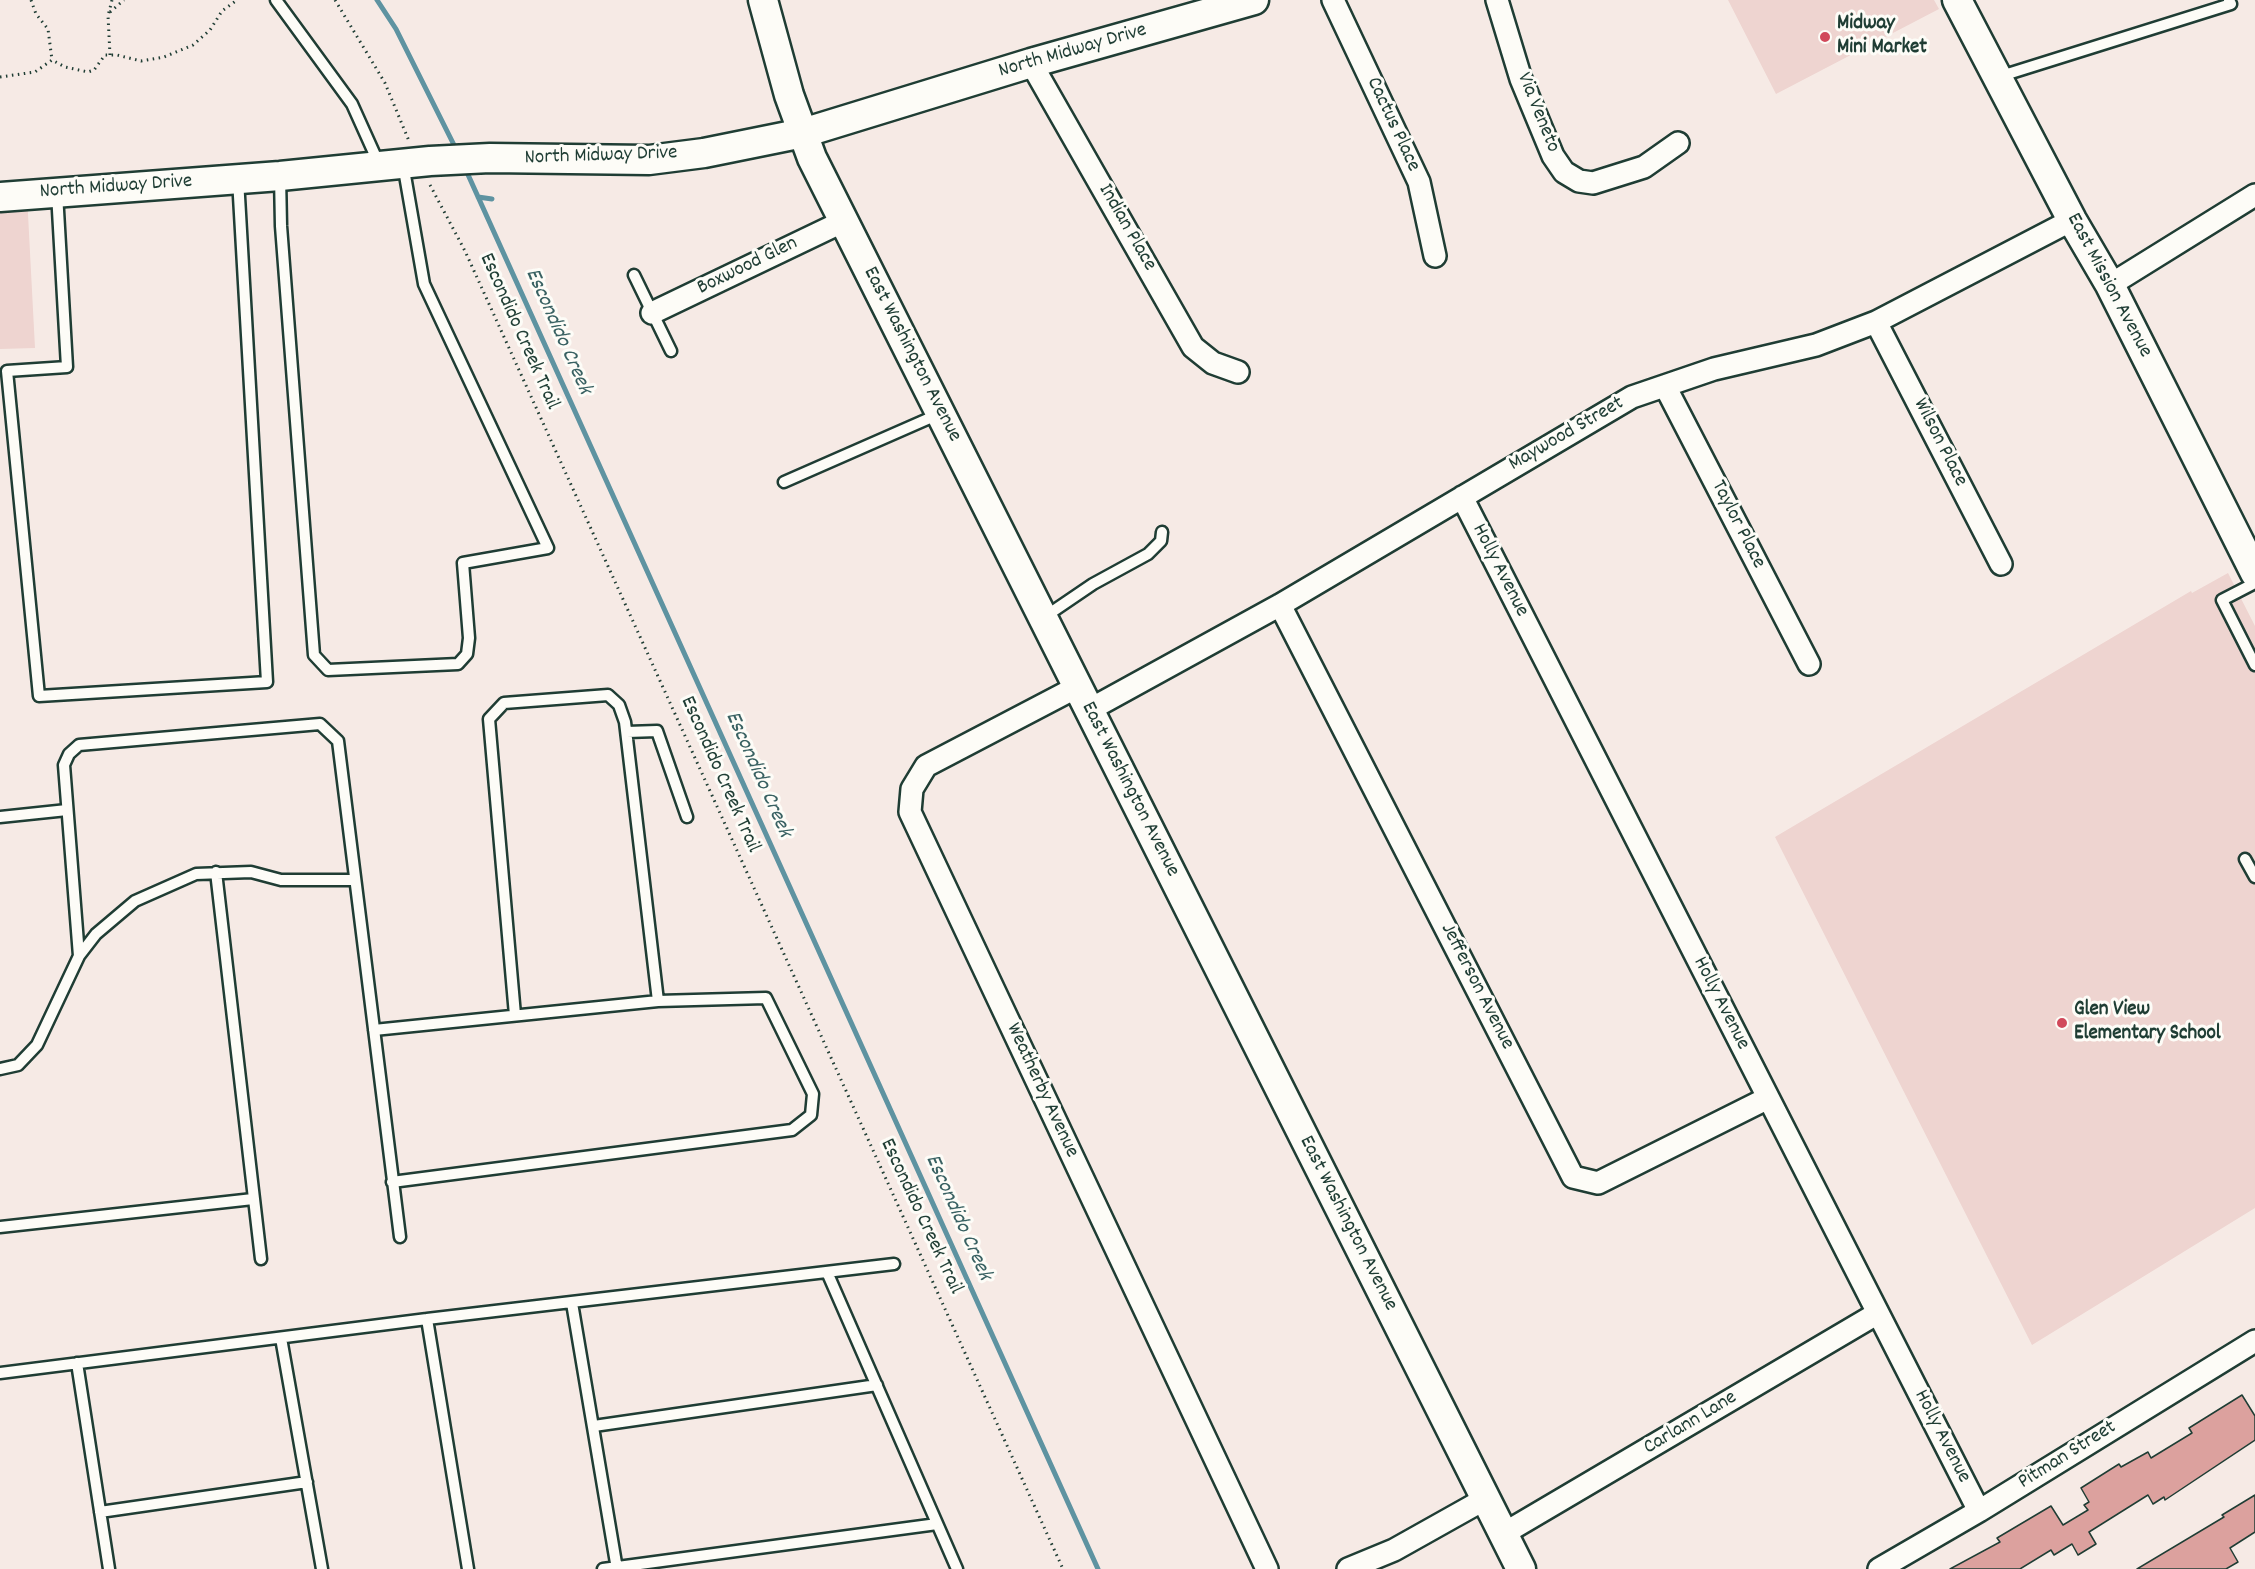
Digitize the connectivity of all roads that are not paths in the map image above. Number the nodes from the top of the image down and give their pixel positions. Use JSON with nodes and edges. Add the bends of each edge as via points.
{"nodes":[{"id":1,"x":276,"y":0,"type":"edge"},
{"id":2,"x":763,"y":0,"type":"edge"},
{"id":3,"x":1254,"y":0,"type":"edge"},
{"id":4,"x":1333,"y":0,"type":"edge"},
{"id":5,"x":1497,"y":0,"type":"edge"},
{"id":6,"x":1957,"y":0,"type":"edge"},
{"id":7,"x":2229,"y":0,"type":"edge"},
{"id":8,"x":1031,"y":63,"type":"junction"},
{"id":9,"x":1997,"y":78,"type":"junction"},
{"id":10,"x":803,"y":133,"type":"junction"},
{"id":11,"x":1678,"y":143,"type":"dead end"},
{"id":12,"x":408,"y":164,"type":"junction"},
{"id":13,"x":280,"y":176,"type":"junction"},
{"id":14,"x":238,"y":178,"type":"junction"},
{"id":15,"x":57,"y":193,"type":"junction"},
{"id":16,"x":2255,"y":195,"type":"edge"},
{"id":17,"x":0,"y":197,"type":"edge"},
{"id":18,"x":2072,"y":220,"type":"junction"},
{"id":19,"x":844,"y":221,"type":"junction"},
{"id":20,"x":1435,"y":256,"type":"dead end"},
{"id":21,"x":634,"y":275,"type":"dead end"},
{"id":22,"x":2110,"y":285,"type":"junction"},
{"id":23,"x":652,"y":313,"type":"junction"},
{"id":24,"x":1876,"y":322,"type":"junction"},
{"id":25,"x":671,"y":351,"type":"dead end"},
{"id":26,"x":1238,"y":372,"type":"dead end"},
{"id":27,"x":1665,"y":386,"type":"junction"},
{"id":28,"x":939,"y":414,"type":"junction"},
{"id":29,"x":784,"y":482,"type":"dead end"},
{"id":30,"x":1462,"y":497,"type":"junction"},
{"id":31,"x":1162,"y":532,"type":"dead end"},
{"id":32,"x":2001,"y":564,"type":"dead end"},
{"id":33,"x":2255,"y":573,"type":"edge"},
{"id":34,"x":2255,"y":583,"type":"edge"},
{"id":35,"x":1280,"y":605,"type":"junction"},
{"id":36,"x":1043,"y":618,"type":"junction"},
{"id":37,"x":1809,"y":664,"type":"dead end"},
{"id":38,"x":2255,"y":665,"type":"edge"},
{"id":39,"x":1083,"y":699,"type":"junction"},
{"id":40,"x":627,"y":732,"type":"junction"},
{"id":41,"x":67,"y":810,"type":"junction"},
{"id":42,"x":0,"y":817,"type":"edge"},
{"id":43,"x":687,"y":817,"type":"dead end"},
{"id":44,"x":2245,"y":859,"type":"dead end"},
{"id":45,"x":216,"y":872,"type":"junction"},
{"id":46,"x":2255,"y":877,"type":"edge"},
{"id":47,"x":355,"y":880,"type":"junction"},
{"id":48,"x":79,"y":956,"type":"junction"},
{"id":49,"x":658,"y":1001,"type":"junction"},
{"id":50,"x":515,"y":1015,"type":"junction"},
{"id":51,"x":374,"y":1030,"type":"junction"},
{"id":52,"x":0,"y":1069,"type":"edge"},
{"id":53,"x":1768,"y":1098,"type":"junction"},
{"id":54,"x":392,"y":1182,"type":"junction"},
{"id":55,"x":253,"y":1199,"type":"junction"},
{"id":56,"x":0,"y":1227,"type":"edge"},
{"id":57,"x":400,"y":1237,"type":"dead end"},
{"id":58,"x":261,"y":1259,"type":"dead end"},
{"id":59,"x":894,"y":1264,"type":"dead end"},
{"id":60,"x":827,"y":1272,"type":"junction"},
{"id":61,"x":572,"y":1303,"type":"junction"},
{"id":62,"x":1878,"y":1313,"type":"junction"},
{"id":63,"x":428,"y":1318,"type":"junction"},
{"id":64,"x":281,"y":1338,"type":"junction"},
{"id":65,"x":2255,"y":1341,"type":"edge"},
{"id":66,"x":77,"y":1363,"type":"junction"},
{"id":67,"x":0,"y":1373,"type":"edge"},
{"id":68,"x":878,"y":1385,"type":"junction"},
{"id":69,"x":594,"y":1426,"type":"junction"},
{"id":70,"x":307,"y":1482,"type":"junction"},
{"id":71,"x":1485,"y":1499,"type":"junction"},
{"id":72,"x":1979,"y":1511,"type":"junction"},
{"id":73,"x":100,"y":1512,"type":"junction"},
{"id":74,"x":938,"y":1524,"type":"junction"},
{"id":75,"x":1503,"y":1534,"type":"junction"},
{"id":76,"x":617,"y":1568,"type":"edge"},
{"id":77,"x":110,"y":1569,"type":"edge"},
{"id":78,"x":322,"y":1569,"type":"edge"},
{"id":79,"x":468,"y":1569,"type":"edge"},
{"id":80,"x":603,"y":1569,"type":"edge"},
{"id":81,"x":957,"y":1569,"type":"edge"},
{"id":82,"x":1267,"y":1569,"type":"edge"},
{"id":83,"x":1348,"y":1569,"type":"edge"},
{"id":84,"x":1521,"y":1569,"type":"edge"},
{"id":85,"x":1879,"y":1569,"type":"edge"}],
"edges":[{"from":1,"to":12,"type":"lane","via":[[352,104]]},
{"from":2,"to":10,"type":"main road","name":"East Washington Avenue"},
{"from":3,"to":8,"type":"main road","name":"North Midway Drive"},
{"from":4,"to":20,"type":"street","name":"Cactus Place","via":[[1419,182]]},
{"from":5,"to":11,"type":"street","name":"Via Veneto","via":[[1521,80],[1553,156],[1564,172],[1579,181],[1593,183],[1644,167]]},
{"from":6,"to":9,"type":"main road","name":"East Mission Avenue"},
{"from":7,"to":9,"type":"lane","via":[[2231,4]]},
{"from":8,"to":10,"type":"main road","name":"North Midway Drive"},
{"from":8,"to":26,"type":"street","name":"Indian Place","via":[[1193,347],[1214,363]]},
{"from":9,"to":18,"type":"main road","name":"East Mission Avenue"},
{"from":10,"to":12,"type":"main road","name":"North Midway Drive","via":[[649,160],[490,158]]},
{"from":10,"to":19,"type":"main road","name":"East Washington Avenue"},
{"from":12,"to":13,"type":"main road","name":"North Midway Drive"},
{"from":12,"to":13,"type":"lane","via":[[411,210],[424,284],[549,548],[463,563],[469,638],[467,654],[458,664],[328,670],[315,655]]},
{"from":13,"to":14,"type":"main road","name":"North Midway Drive"},
{"from":14,"to":15,"type":"main road","name":"North Midway Drive"},
{"from":14,"to":15,"type":"lane","via":[[267,682],[39,696],[8,371],[67,367]]},
{"from":15,"to":17,"type":"main road","name":"North Midway Drive"},
{"from":16,"to":22,"type":"street"},
{"from":18,"to":22,"type":"main road","name":"East Mission Avenue"},
{"from":18,"to":24,"type":"street","name":"Maywood Street"},
{"from":19,"to":23,"type":"street","name":"Boxwood Glen"},
{"from":19,"to":28,"type":"main road","name":"East Washington Avenue"},
{"from":21,"to":23,"type":"lane"},
{"from":22,"to":33,"type":"main road","name":"East Mission Avenue"},
{"from":23,"to":25,"type":"lane"},
{"from":24,"to":27,"type":"street","name":"Maywood Street","via":[[1816,345],[1714,369]]},
{"from":24,"to":32,"type":"street","name":"Wilson Place"},
{"from":27,"to":30,"type":"street","name":"Maywood Street","via":[[1632,397]]},
{"from":27,"to":37,"type":"street","name":"Taylor Place"},
{"from":28,"to":29,"type":"lane"},
{"from":28,"to":36,"type":"main road","name":"East Washington Avenue"},
{"from":30,"to":35,"type":"street","name":"Maywood Street"},
{"from":30,"to":53,"type":"street","name":"Holly Avenue"},
{"from":31,"to":36,"type":"lane","via":[[1161,541],[1148,554],[1093,584]]},
{"from":34,"to":38,"type":"lane","via":[[2222,600]]},
{"from":35,"to":39,"type":"street","name":"Maywood Street"},
{"from":35,"to":53,"type":"street","name":"Jefferson Avenue","via":[[1573,1177],[1598,1183]]},
{"from":36,"to":39,"type":"main road","name":"East Washington Avenue"},
{"from":39,"to":71,"type":"main road","name":"East Washington Avenue"},
{"from":39,"to":82,"type":"street","name":"Weatherby Avenue","via":[[926,766],[912,789],[910,812]]},
{"from":40,"to":43,"type":"lane","via":[[657,731]]},
{"from":40,"to":49,"type":"lane"},
{"from":40,"to":50,"type":"lane","via":[[619,705],[608,695],[504,703],[489,719]]},
{"from":41,"to":42,"type":"lane"},
{"from":41,"to":47,"type":"lane","via":[[64,765],[79,745],[320,724],[338,741]]},
{"from":41,"to":48,"type":"lane"},
{"from":44,"to":46,"type":"lane"},
{"from":45,"to":47,"type":"lane","via":[[251,872],[281,880]]},
{"from":45,"to":48,"type":"lane","via":[[196,874],[135,901],[96,934]]},
{"from":45,"to":55,"type":"lane"},
{"from":47,"to":51,"type":"lane"},
{"from":48,"to":52,"type":"lane","via":[[37,1045],[18,1065]]},
{"from":49,"to":50,"type":"lane"},
{"from":49,"to":54,"type":"lane","via":[[766,998],[813,1095],[811,1115],[792,1130]]},
{"from":50,"to":51,"type":"lane"},
{"from":51,"to":54,"type":"lane"},
{"from":53,"to":62,"type":"street","name":"Holly Avenue"},
{"from":54,"to":57,"type":"lane"},
{"from":55,"to":56,"type":"lane"},
{"from":55,"to":58,"type":"lane"},
{"from":59,"to":60,"type":"lane"},
{"from":60,"to":61,"type":"lane"},
{"from":60,"to":68,"type":"lane"},
{"from":61,"to":63,"type":"lane"},
{"from":61,"to":69,"type":"lane"},
{"from":62,"to":72,"type":"street","name":"Holly Avenue"},
{"from":62,"to":75,"type":"street","name":"Carlann Lane"},
{"from":63,"to":64,"type":"lane"},
{"from":63,"to":79,"type":"lane"},
{"from":64,"to":66,"type":"lane"},
{"from":64,"to":70,"type":"lane"},
{"from":65,"to":72,"type":"street","name":"Pitman Street"},
{"from":66,"to":67,"type":"lane"},
{"from":66,"to":73,"type":"lane"},
{"from":68,"to":69,"type":"lane"},
{"from":68,"to":74,"type":"lane"},
{"from":69,"to":76,"type":"lane"},
{"from":70,"to":73,"type":"lane"},
{"from":70,"to":78,"type":"lane"},
{"from":71,"to":75,"type":"main road","name":"East Washington Avenue"},
{"from":71,"to":83,"type":"street","via":[[1394,1550]]},
{"from":72,"to":85,"type":"street","name":"Pitman Street"},
{"from":73,"to":77,"type":"lane"},
{"from":74,"to":76,"type":"lane"},
{"from":74,"to":81,"type":"lane"},
{"from":75,"to":84,"type":"main road","name":"East Washington Avenue"},
{"from":76,"to":80,"type":"lane"}]}
